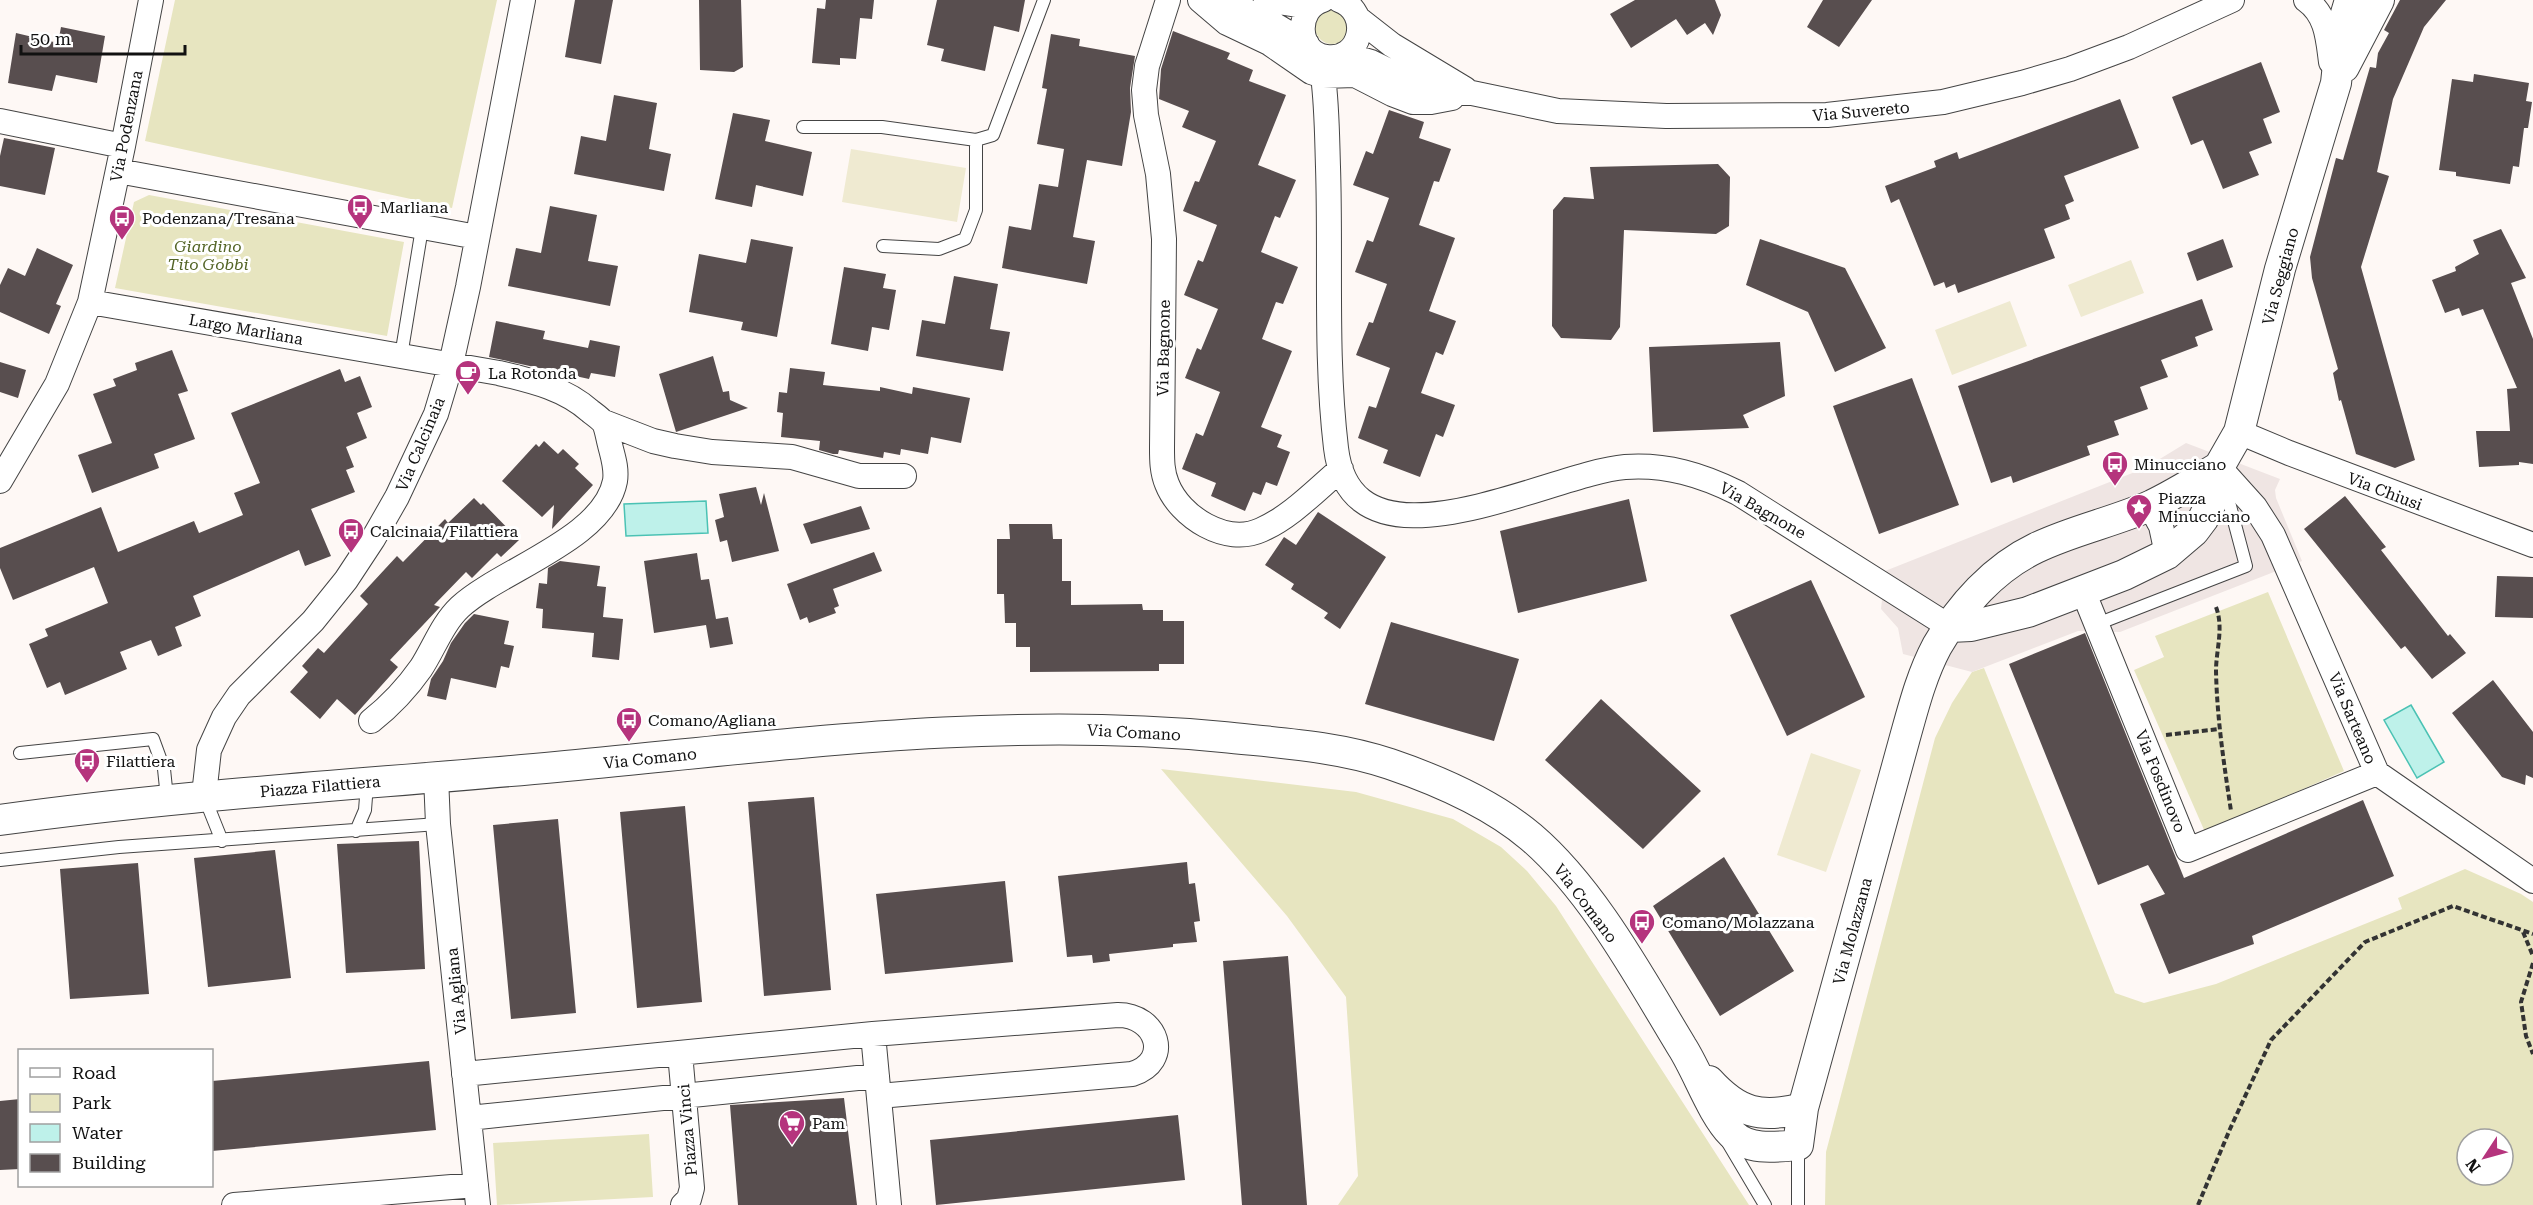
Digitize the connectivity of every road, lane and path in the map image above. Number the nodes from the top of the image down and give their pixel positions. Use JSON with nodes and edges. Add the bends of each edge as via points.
{"nodes":[{"id":1,"x":151,"y":0,"type":"edge"},
{"id":2,"x":523,"y":0,"type":"edge"},
{"id":3,"x":1044,"y":0,"type":"edge"},
{"id":4,"x":1168,"y":0,"type":"edge"},
{"id":5,"x":1200,"y":0,"type":"edge"},
{"id":6,"x":1223,"y":0,"type":"edge"},
{"id":7,"x":1266,"y":0,"type":"edge"},
{"id":8,"x":1340,"y":0,"type":"edge"},
{"id":9,"x":2232,"y":0,"type":"edge"},
{"id":10,"x":2306,"y":0,"type":"edge"},
{"id":11,"x":2350,"y":0,"type":"edge"},
{"id":12,"x":2379,"y":0,"type":"edge"},
{"id":13,"x":1314,"y":2,"type":"edge"},
{"id":14,"x":1360,"y":20,"type":"junction"},
{"id":15,"x":1307,"y":44,"type":"junction"},
{"id":16,"x":1344,"y":54,"type":"junction"},
{"id":17,"x":1323,"y":76,"type":"junction"},
{"id":18,"x":2336,"y":83,"type":"junction"},
{"id":19,"x":1472,"y":93,"type":"junction"},
{"id":20,"x":0,"y":121,"type":"edge"},
{"id":21,"x":803,"y":127,"type":"dead end"},
{"id":22,"x":976,"y":140,"type":"junction"},
{"id":23,"x":123,"y":146,"type":"junction"},
{"id":24,"x":118,"y":171,"type":"junction"},
{"id":25,"x":422,"y":228,"type":"junction"},
{"id":26,"x":477,"y":237,"type":"junction"},
{"id":27,"x":883,"y":246,"type":"dead end"},
{"id":28,"x":90,"y":302,"type":"junction"},
{"id":29,"x":401,"y":356,"type":"junction"},
{"id":30,"x":451,"y":364,"type":"junction"},
{"id":31,"x":604,"y":422,"type":"junction"},
{"id":32,"x":2239,"y":432,"type":"junction"},
{"id":33,"x":2219,"y":467,"type":"junction"},
{"id":34,"x":1341,"y":469,"type":"junction"},
{"id":35,"x":904,"y":476,"type":"dead end"},
{"id":36,"x":0,"y":481,"type":"edge"},
{"id":37,"x":2150,"y":506,"type":"junction"},
{"id":38,"x":2533,"y":545,"type":"edge"},
{"id":39,"x":2167,"y":554,"type":"junction"},
{"id":40,"x":2083,"y":591,"type":"junction"},
{"id":41,"x":2216,"y":607,"type":"dead end"},
{"id":42,"x":2097,"y":624,"type":"junction"},
{"id":43,"x":1950,"y":627,"type":"junction"},
{"id":44,"x":371,"y":721,"type":"dead end"},
{"id":45,"x":2219,"y":729,"type":"junction"},
{"id":46,"x":2156,"y":736,"type":"dead end"},
{"id":47,"x":20,"y":753,"type":"dead end"},
{"id":48,"x":2377,"y":773,"type":"junction"},
{"id":49,"x":436,"y":777,"type":"junction"},
{"id":50,"x":367,"y":782,"type":"junction"},
{"id":51,"x":204,"y":795,"type":"junction"},
{"id":52,"x":167,"y":798,"type":"junction"},
{"id":53,"x":2232,"y":817,"type":"dead end"},
{"id":54,"x":0,"y":820,"type":"edge"},
{"id":55,"x":438,"y":825,"type":"junction"},
{"id":56,"x":356,"y":831,"type":"junction"},
{"id":57,"x":222,"y":841,"type":"junction"},
{"id":58,"x":0,"y":860,"type":"edge"},
{"id":59,"x":2533,"y":881,"type":"edge"},
{"id":60,"x":2523,"y":931,"type":"junction"},
{"id":61,"x":2533,"y":934,"type":"edge"},
{"id":62,"x":2533,"y":956,"type":"edge"},
{"id":63,"x":2533,"y":963,"type":"edge"},
{"id":64,"x":873,"y":1034,"type":"junction"},
{"id":65,"x":680,"y":1053,"type":"junction"},
{"id":66,"x":2533,"y":1054,"type":"edge"},
{"id":67,"x":1694,"y":1066,"type":"junction"},
{"id":68,"x":464,"y":1074,"type":"junction"},
{"id":69,"x":878,"y":1086,"type":"junction"},
{"id":70,"x":684,"y":1096,"type":"junction"},
{"id":71,"x":1803,"y":1108,"type":"junction"},
{"id":72,"x":469,"y":1118,"type":"junction"},
{"id":73,"x":1798,"y":1145,"type":"junction"},
{"id":74,"x":477,"y":1195,"type":"edge"},
{"id":75,"x":1798,"y":1200,"type":"edge"},
{"id":76,"x":234,"y":1205,"type":"edge"},
{"id":77,"x":683,"y":1205,"type":"edge"},
{"id":78,"x":889,"y":1205,"type":"edge"},
{"id":79,"x":1765,"y":1205,"type":"edge"},
{"id":80,"x":2198,"y":1205,"type":"edge"}],
"edges":[{"from":1,"to":23,"type":"street","name":"Via Podenzana"},
{"from":2,"to":26,"type":"street","name":"Via Calcinaia"},
{"from":3,"to":22,"type":"lane","via":[[993,135]]},
{"from":4,"to":34,"type":"street","name":"Via Bagnone","via":[[1147,66],[1144,90],[1164,221],[1165,480],[1173,497],[1198,520],[1224,532],[1241,534],[1259,531],[1277,521]]},
{"from":5,"to":17,"type":"street","via":[[1227,23]]},
{"from":6,"to":15,"type":"street"},
{"from":7,"to":13,"type":"street"},
{"from":8,"to":14,"type":"street","name":"Via Suvereto"},
{"from":9,"to":19,"type":"street","name":"Via Suvereto","via":[[2070,69],[1998,90],[1921,105],[1800,116],[1633,116],[1531,107]]},
{"from":10,"to":18,"type":"street","via":[[2315,7],[2326,28]]},
{"from":11,"to":18,"type":"street","name":"Via Seggiano","via":[[2342,27]]},
{"from":12,"to":18,"type":"street","name":"Via Seggiano"},
{"from":13,"to":15,"type":"street","via":[[1302,24]]},
{"from":14,"to":16,"type":"street","via":[[1358,40]]},
{"from":14,"to":19,"type":"street","name":"Via Suvereto","via":[[1392,45]]},
{"from":15,"to":16,"type":"street","name":"Via Suvereto","via":[[1326,57]]},
{"from":16,"to":19,"type":"street","name":"Via Suvereto","via":[[1431,88]]},
{"from":17,"to":19,"type":"street","via":[[1355,75],[1398,97],[1419,102]]},
{"from":17,"to":34,"type":"street","name":"Via Bagnone","via":[[1332,390]]},
{"from":18,"to":32,"type":"street","name":"Via Seggiano","via":[[2280,269]]},
{"from":20,"to":23,"type":"street"},
{"from":21,"to":22,"type":"lane","via":[[882,127]]},
{"from":22,"to":27,"type":"lane","via":[[976,210],[965,239],[939,249]]},
{"from":23,"to":24,"type":"street","name":"Via Podenzana"},
{"from":24,"to":25,"type":"street"},
{"from":24,"to":28,"type":"street","name":"Via Podenzana"},
{"from":25,"to":26,"type":"street"},
{"from":25,"to":29,"type":"lane"},
{"from":26,"to":30,"type":"street","name":"Via Calcinaia"},
{"from":28,"to":29,"type":"street","name":"Largo Marliana"},
{"from":28,"to":36,"type":"street","name":"Via Podenzana","via":[[57,384]]},
{"from":29,"to":30,"type":"street","name":"Largo Marliana"},
{"from":30,"to":31,"type":"street","name":"Largo Marliana","via":[[549,387],[584,405]]},
{"from":30,"to":51,"type":"street","name":"Via Calcinaia","via":[[436,414],[373,539],[313,621],[239,695],[224,717],[207,756]]},
{"from":31,"to":35,"type":"street","via":[[675,446],[792,457],[859,476]]},
{"from":31,"to":44,"type":"street","via":[[616,470],[611,492],[598,513],[570,538],[461,606],[421,668],[392,704]]},
{"from":32,"to":33,"type":"street","name":"Via Seggiano"},
{"from":32,"to":38,"type":"street","name":"Via Chiusi"},
{"from":33,"to":37,"type":"street"},
{"from":33,"to":39,"type":"street","via":[[2216,493],[2203,519]]},
{"from":33,"to":42,"type":"lane","via":[[2246,566]]},
{"from":33,"to":48,"type":"street","name":"Via Sarteano","via":[[2255,507],[2283,555]]},
{"from":34,"to":43,"type":"street","name":"Via Bagnone","via":[[1357,494],[1377,508],[1402,516],[1424,517],[1463,510],[1604,470],[1672,469],[1712,480],[1738,493]]},
{"from":37,"to":39,"type":"street","via":[[2161,526]]},
{"from":37,"to":43,"type":"street","via":[[2023,555],[1976,593]]},
{"from":39,"to":40,"type":"street"},
{"from":40,"to":42,"type":"street"},
{"from":40,"to":43,"type":"street","via":[[2009,618]]},
{"from":41,"to":45,"type":"path","via":[[2220,619],[2216,668]]},
{"from":42,"to":48,"type":"street","name":"Via Fosdinovo","via":[[2188,850]]},
{"from":43,"to":71,"type":"street","name":"Via Molazzana","via":[[1927,671],[1904,741]]},
{"from":45,"to":46,"type":"path"},
{"from":45,"to":53,"type":"path"},
{"from":47,"to":52,"type":"lane","via":[[153,740],[164,769]]},
{"from":48,"to":59,"type":"street","name":"Via Sarteano"},
{"from":49,"to":50,"type":"street","name":"Piazza Filattiera"},
{"from":49,"to":55,"type":"street","name":"Via Agliana"},
{"from":49,"to":67,"type":"street","name":"Via Comano","via":[[968,730],[1046,728],[1198,735],[1353,753],[1459,792],[1502,816],[1540,846],[1587,900]]},
{"from":50,"to":51,"type":"street","name":"Piazza Filattiera"},
{"from":50,"to":56,"type":"lane","via":[[365,810]]},
{"from":51,"to":52,"type":"street","name":"Piazza Filattiera"},
{"from":51,"to":57,"type":"lane"},
{"from":52,"to":54,"type":"street","name":"Piazza Filattiera"},
{"from":55,"to":56,"type":"lane"},
{"from":55,"to":68,"type":"street","name":"Via Agliana"},
{"from":56,"to":57,"type":"lane"},
{"from":57,"to":58,"type":"lane"},
{"from":60,"to":61,"type":"path"},
{"from":60,"to":62,"type":"path"},
{"from":60,"to":80,"type":"path","via":[[2453,906],[2365,942],[2271,1040]]},
{"from":63,"to":66,"type":"path","via":[[2521,1002]]},
{"from":64,"to":65,"type":"street"},
{"from":64,"to":69,"type":"street"},
{"from":64,"to":69,"type":"street","via":[[1126,1015],[1140,1018],[1156,1043],[1151,1063],[1132,1074]]},
{"from":65,"to":68,"type":"street"},
{"from":65,"to":70,"type":"street","name":"Piazza Vinci"},
{"from":67,"to":71,"type":"street","via":[[1739,1108],[1774,1113]]},
{"from":67,"to":73,"type":"street","name":"Via Comano","via":[[1718,1115],[1737,1138],[1755,1146]]},
{"from":67,"to":79,"type":"lane","name":"Via Comano","via":[[1708,1108]]},
{"from":68,"to":72,"type":"street","name":"Via Agliana"},
{"from":69,"to":70,"type":"street"},
{"from":69,"to":78,"type":"street"},
{"from":70,"to":72,"type":"street"},
{"from":70,"to":77,"type":"street","name":"Piazza Vinci","via":[[692,1188]]},
{"from":71,"to":73,"type":"street","name":"Via Molazzana"},
{"from":72,"to":74,"type":"street","name":"Via Agliana"},
{"from":73,"to":75,"type":"lane","name":"Via Molazzana"},
{"from":74,"to":76,"type":"street"}]}
